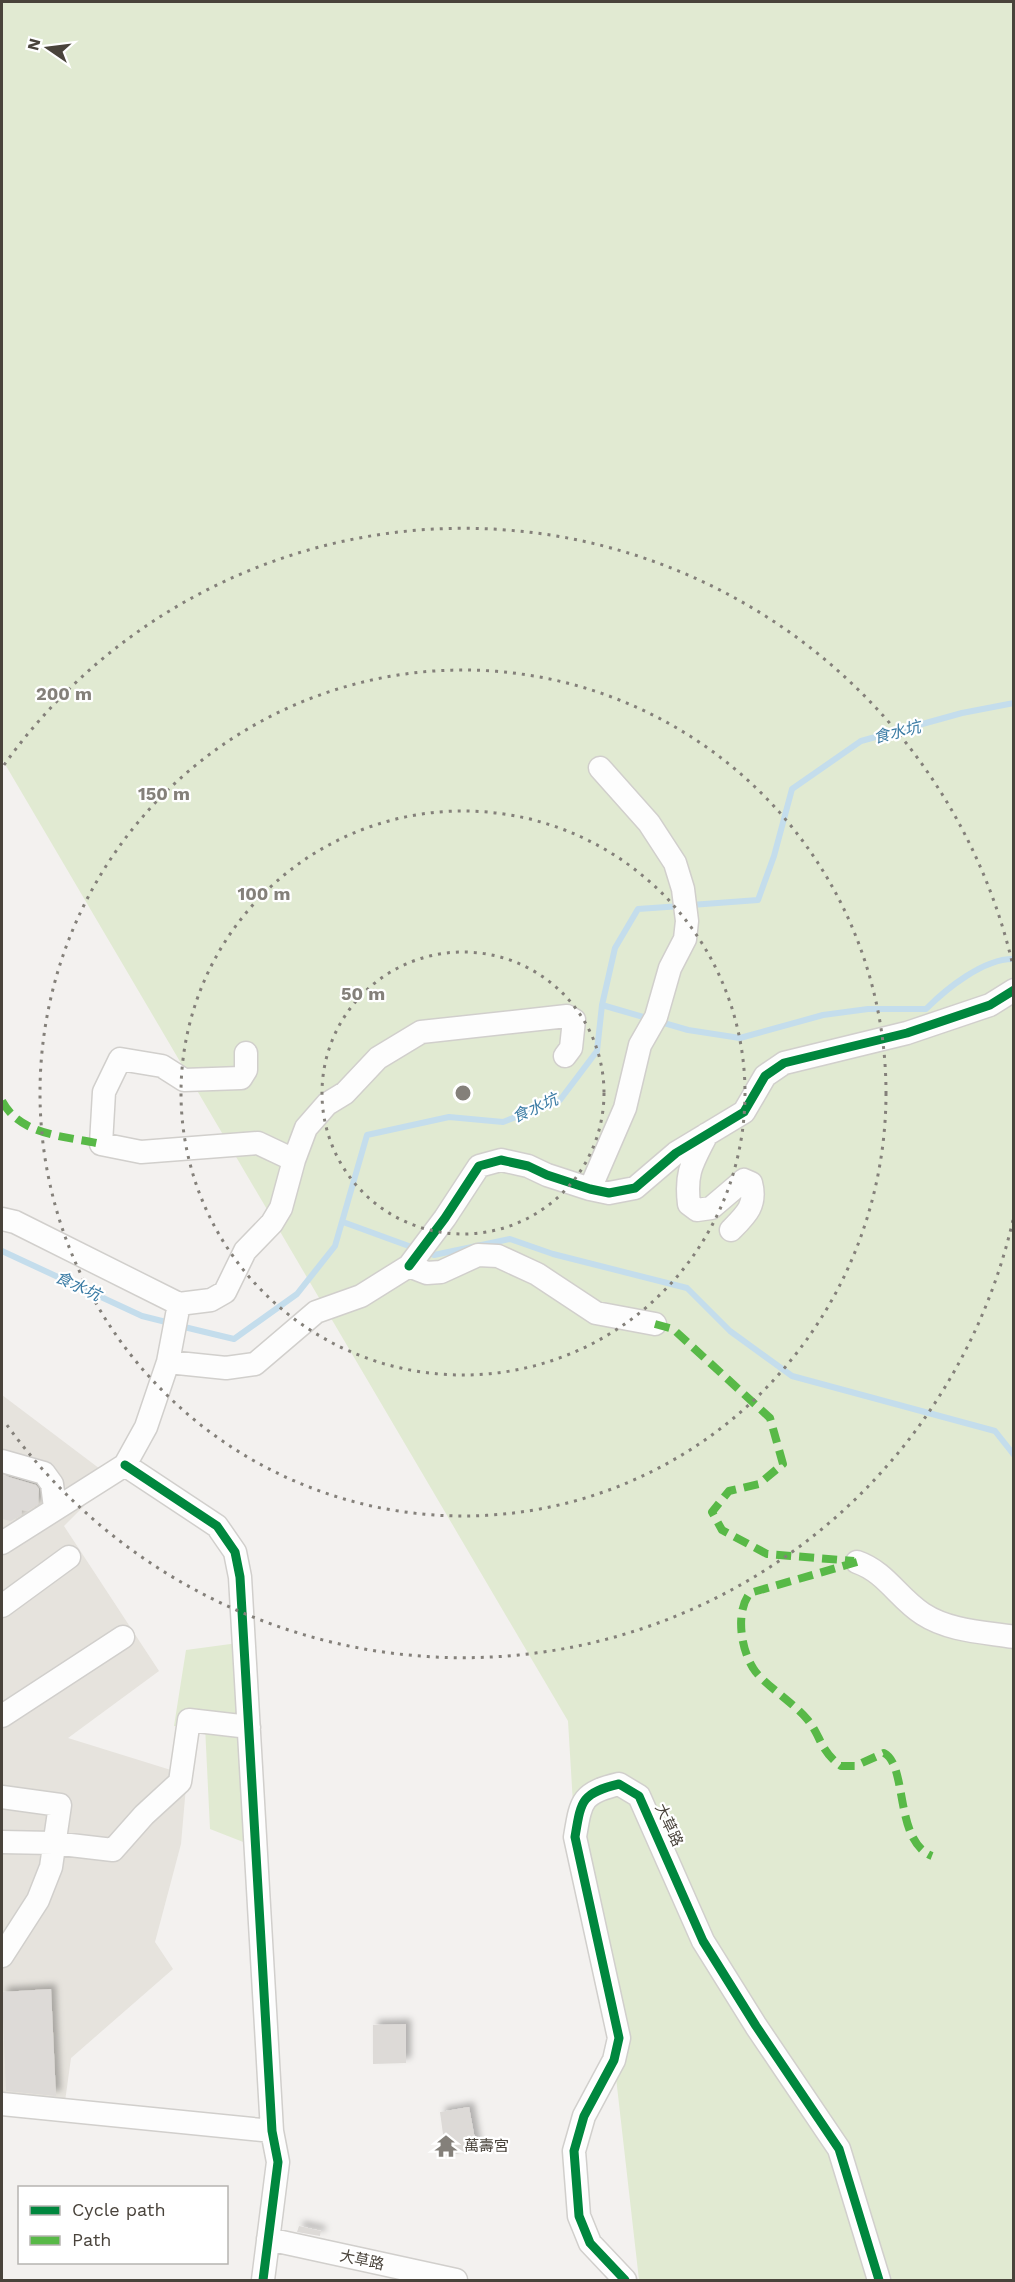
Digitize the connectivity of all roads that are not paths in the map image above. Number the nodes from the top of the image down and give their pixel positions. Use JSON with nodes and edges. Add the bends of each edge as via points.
{"nodes":[{"id":1,"x":600,"y":768,"type":"dead end"},
{"id":2,"x":1014,"y":990,"type":"edge"},
{"id":3,"x":246,"y":1053,"type":"dead end"},
{"id":4,"x":565,"y":1056,"type":"dead end"},
{"id":5,"x":708,"y":1133,"type":"junction"},
{"id":6,"x":294,"y":1160,"type":"junction"},
{"id":7,"x":590,"y":1189,"type":"junction"},
{"id":8,"x":2,"y":1219,"type":"edge"},
{"id":9,"x":731,"y":1230,"type":"dead end"},
{"id":10,"x":415,"y":1258,"type":"junction"},
{"id":11,"x":179,"y":1305,"type":"junction"},
{"id":12,"x":655,"y":1324,"type":"dead end"},
{"id":13,"x":168,"y":1362,"type":"junction"},
{"id":14,"x":2,"y":1461,"type":"edge"},
{"id":15,"x":125,"y":1465,"type":"junction"},
{"id":16,"x":55,"y":1508,"type":"junction"},
{"id":17,"x":2,"y":1543,"type":"edge"},
{"id":18,"x":69,"y":1557,"type":"dead end"},
{"id":19,"x":857,"y":1562,"type":"dead end"},
{"id":20,"x":2,"y":1606,"type":"edge"},
{"id":21,"x":123,"y":1637,"type":"dead end"},
{"id":22,"x":1014,"y":1637,"type":"edge"},
{"id":23,"x":2,"y":1716,"type":"edge"},
{"id":24,"x":249,"y":1727,"type":"junction"},
{"id":25,"x":2,"y":1797,"type":"edge"},
{"id":26,"x":2,"y":1842,"type":"edge"},
{"id":27,"x":53,"y":1843,"type":"junction"},
{"id":28,"x":2,"y":1956,"type":"edge"},
{"id":29,"x":2,"y":2104,"type":"edge"},
{"id":30,"x":272,"y":2131,"type":"junction"},
{"id":31,"x":268,"y":2239,"type":"junction"},
{"id":32,"x":263,"y":2280,"type":"edge"},
{"id":33,"x":456,"y":2280,"type":"edge"},
{"id":34,"x":625,"y":2280,"type":"edge"},
{"id":35,"x":879,"y":2280,"type":"edge"}],
"edges":[{"from":1,"to":7,"type":"street","via":[[649,823],[675,863],[687,921],[685,939],[670,968],[653,1023],[640,1045],[625,1108]]},
{"from":2,"to":5,"type":"street","via":[[990,1005],[907,1033],[783,1063],[765,1076],[744,1112]]},
{"from":3,"to":6,"type":"street","via":[[246,1070],[241,1078],[184,1080],[162,1066],[120,1059],[104,1092],[101,1144],[141,1152],[258,1143]]},
{"from":4,"to":6,"type":"street","via":[[571,1048],[574,1020],[567,1016],[421,1032],[378,1058],[345,1093],[327,1104],[306,1128]]},
{"from":5,"to":7,"type":"street","via":[[676,1153],[635,1188],[609,1193]]},
{"from":5,"to":9,"type":"street","via":[[689,1170],[689,1204],[697,1210],[711,1208],[744,1180],[751,1183],[755,1196],[750,1211]]},
{"from":6,"to":11,"type":"street","via":[[281,1208],[245,1251],[225,1292],[211,1300]]},
{"from":7,"to":10,"type":"street","via":[[501,1160],[479,1166]]},
{"from":8,"to":11,"type":"street"},
{"from":10,"to":12,"type":"street","via":[[427,1273],[441,1272],[478,1256],[498,1256],[537,1274],[597,1314]]},
{"from":10,"to":13,"type":"street","via":[[361,1296],[316,1312],[255,1364],[226,1368]]},
{"from":11,"to":13,"type":"street"},
{"from":13,"to":15,"type":"street","via":[[146,1427]]},
{"from":14,"to":16,"type":"street","via":[[44,1473],[52,1484]]},
{"from":15,"to":16,"type":"street"},
{"from":15,"to":24,"type":"street","via":[[216,1526],[235,1552]]},
{"from":16,"to":17,"type":"street"},
{"from":18,"to":20,"type":"street"},
{"from":19,"to":22,"type":"street","via":[[873,1568],[921,1613],[943,1625]]},
{"from":21,"to":23,"type":"street"},
{"from":24,"to":27,"type":"street","via":[[189,1720],[180,1782],[113,1850]]},
{"from":24,"to":30,"type":"street"},
{"from":25,"to":27,"type":"street","via":[[60,1805]]},
{"from":26,"to":27,"type":"street"},
{"from":27,"to":28,"type":"street","via":[[51,1867],[38,1900]]},
{"from":29,"to":30,"type":"street"},
{"from":30,"to":31,"type":"street","via":[[278,2162]]},
{"from":31,"to":32,"type":"street"},
{"from":31,"to":33,"type":"street","name":"大草路"},
{"from":34,"to":35,"type":"street","name":"大草路","via":[[590,2242],[579,2216],[574,2151],[585,2116],[614,2060],[619,2038],[575,1837],[580,1807],[594,1790],[619,1784],[639,1796],[704,1941],[839,2149]]}]}
